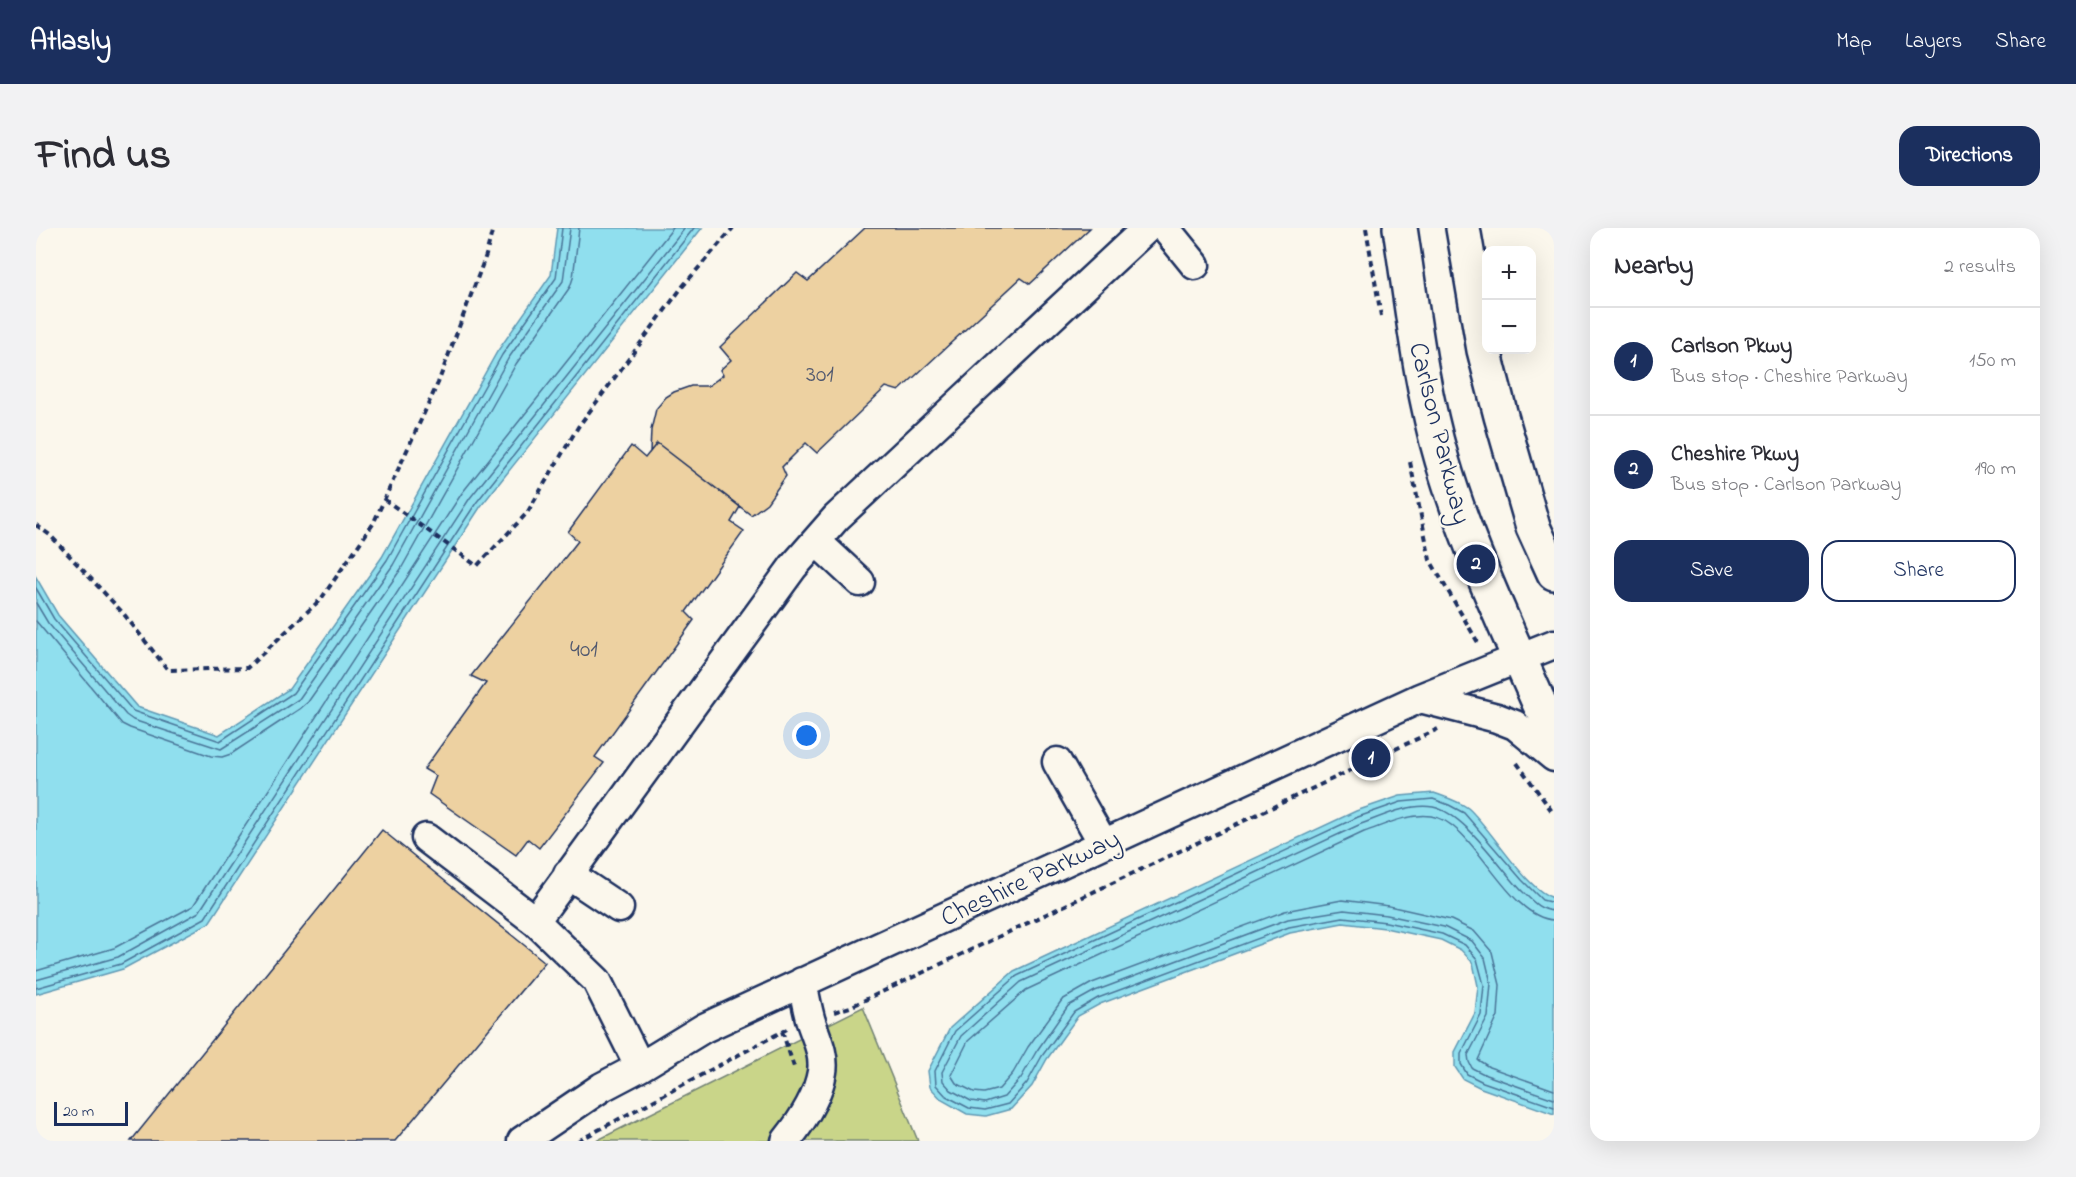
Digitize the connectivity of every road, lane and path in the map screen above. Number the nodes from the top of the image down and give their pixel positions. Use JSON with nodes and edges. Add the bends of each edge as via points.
{"nodes":[{"id":1,"x":493,"y":228,"type":"edge"},
{"id":2,"x":733,"y":228,"type":"edge"},
{"id":3,"x":1147,"y":228,"type":"edge"},
{"id":4,"x":1165,"y":228,"type":"edge"},
{"id":5,"x":1400,"y":228,"type":"edge"},
{"id":6,"x":1463,"y":228,"type":"edge"},
{"id":7,"x":1195,"y":265,"type":"dead end"},
{"id":8,"x":384,"y":499,"type":"junction"},
{"id":9,"x":36,"y":525,"type":"edge"},
{"id":10,"x":816,"y":540,"type":"junction"},
{"id":11,"x":1554,"y":573,"type":"edge"},
{"id":12,"x":860,"y":582,"type":"dead end"},
{"id":13,"x":1554,"y":644,"type":"edge"},
{"id":14,"x":1519,"y":658,"type":"junction"},
{"id":15,"x":1420,"y":698,"type":"junction"},
{"id":16,"x":1443,"y":727,"type":"dead end"},
{"id":17,"x":1554,"y":727,"type":"edge"},
{"id":18,"x":1554,"y":756,"type":"edge"},
{"id":19,"x":1058,"y":762,"type":"dead end"},
{"id":20,"x":426,"y":838,"type":"dead end"},
{"id":21,"x":1103,"y":843,"type":"junction"},
{"id":22,"x":568,"y":874,"type":"junction"},
{"id":23,"x":619,"y":908,"type":"dead end"},
{"id":24,"x":535,"y":921,"type":"junction"},
{"id":25,"x":802,"y":982,"type":"junction"},
{"id":26,"x":811,"y":1021,"type":"junction"},
{"id":27,"x":782,"y":1031,"type":"junction"},
{"id":28,"x":640,"y":1067,"type":"junction"},
{"id":29,"x":797,"y":1077,"type":"dead end"},
{"id":30,"x":522,"y":1141,"type":"edge"},
{"id":31,"x":578,"y":1141,"type":"edge"},
{"id":32,"x":786,"y":1141,"type":"edge"}],
"edges":[{"from":1,"to":8,"type":"path","via":[[438,383]]},
{"from":2,"to":8,"type":"path","via":[[684,286],[578,427],[527,513],[477,566]]},
{"from":3,"to":10,"type":"street"},
{"from":4,"to":7,"type":"street"},
{"from":5,"to":14,"type":"main road","name":"Carlson Parkway","via":[[1416,337],[1442,459],[1470,545]]},
{"from":6,"to":11,"type":"main road","via":[[1484,350],[1501,416],[1533,527]]},
{"from":8,"to":9,"type":"path","via":[[373,524],[321,599],[247,668],[168,670],[123,613]]},
{"from":10,"to":12,"type":"street"},
{"from":10,"to":22,"type":"street"},
{"from":13,"to":14,"type":"street","name":"Cheshire Parkway"},
{"from":14,"to":15,"type":"street","name":"Cheshire Parkway"},
{"from":14,"to":17,"type":"main road","name":"Carlson Parkway"},
{"from":15,"to":18,"type":"street","via":[[1497,717],[1515,725]]},
{"from":15,"to":21,"type":"street","name":"Cheshire Parkway"},
{"from":16,"to":26,"type":"path","via":[[850,1007]]},
{"from":19,"to":21,"type":"street"},
{"from":20,"to":24,"type":"street"},
{"from":21,"to":25,"type":"street","name":"Cheshire Parkway"},
{"from":22,"to":23,"type":"street"},
{"from":22,"to":24,"type":"street"},
{"from":24,"to":28,"type":"street","via":[[597,981]]},
{"from":25,"to":26,"type":"street"},
{"from":25,"to":28,"type":"street","name":"Cheshire Parkway","via":[[704,1028]]},
{"from":26,"to":27,"type":"path"},
{"from":26,"to":32,"type":"street","via":[[822,1070],[814,1096]]},
{"from":27,"to":29,"type":"path"},
{"from":27,"to":31,"type":"path"},
{"from":28,"to":30,"type":"street","name":"Cheshire Parkway","via":[[602,1087]]}]}
